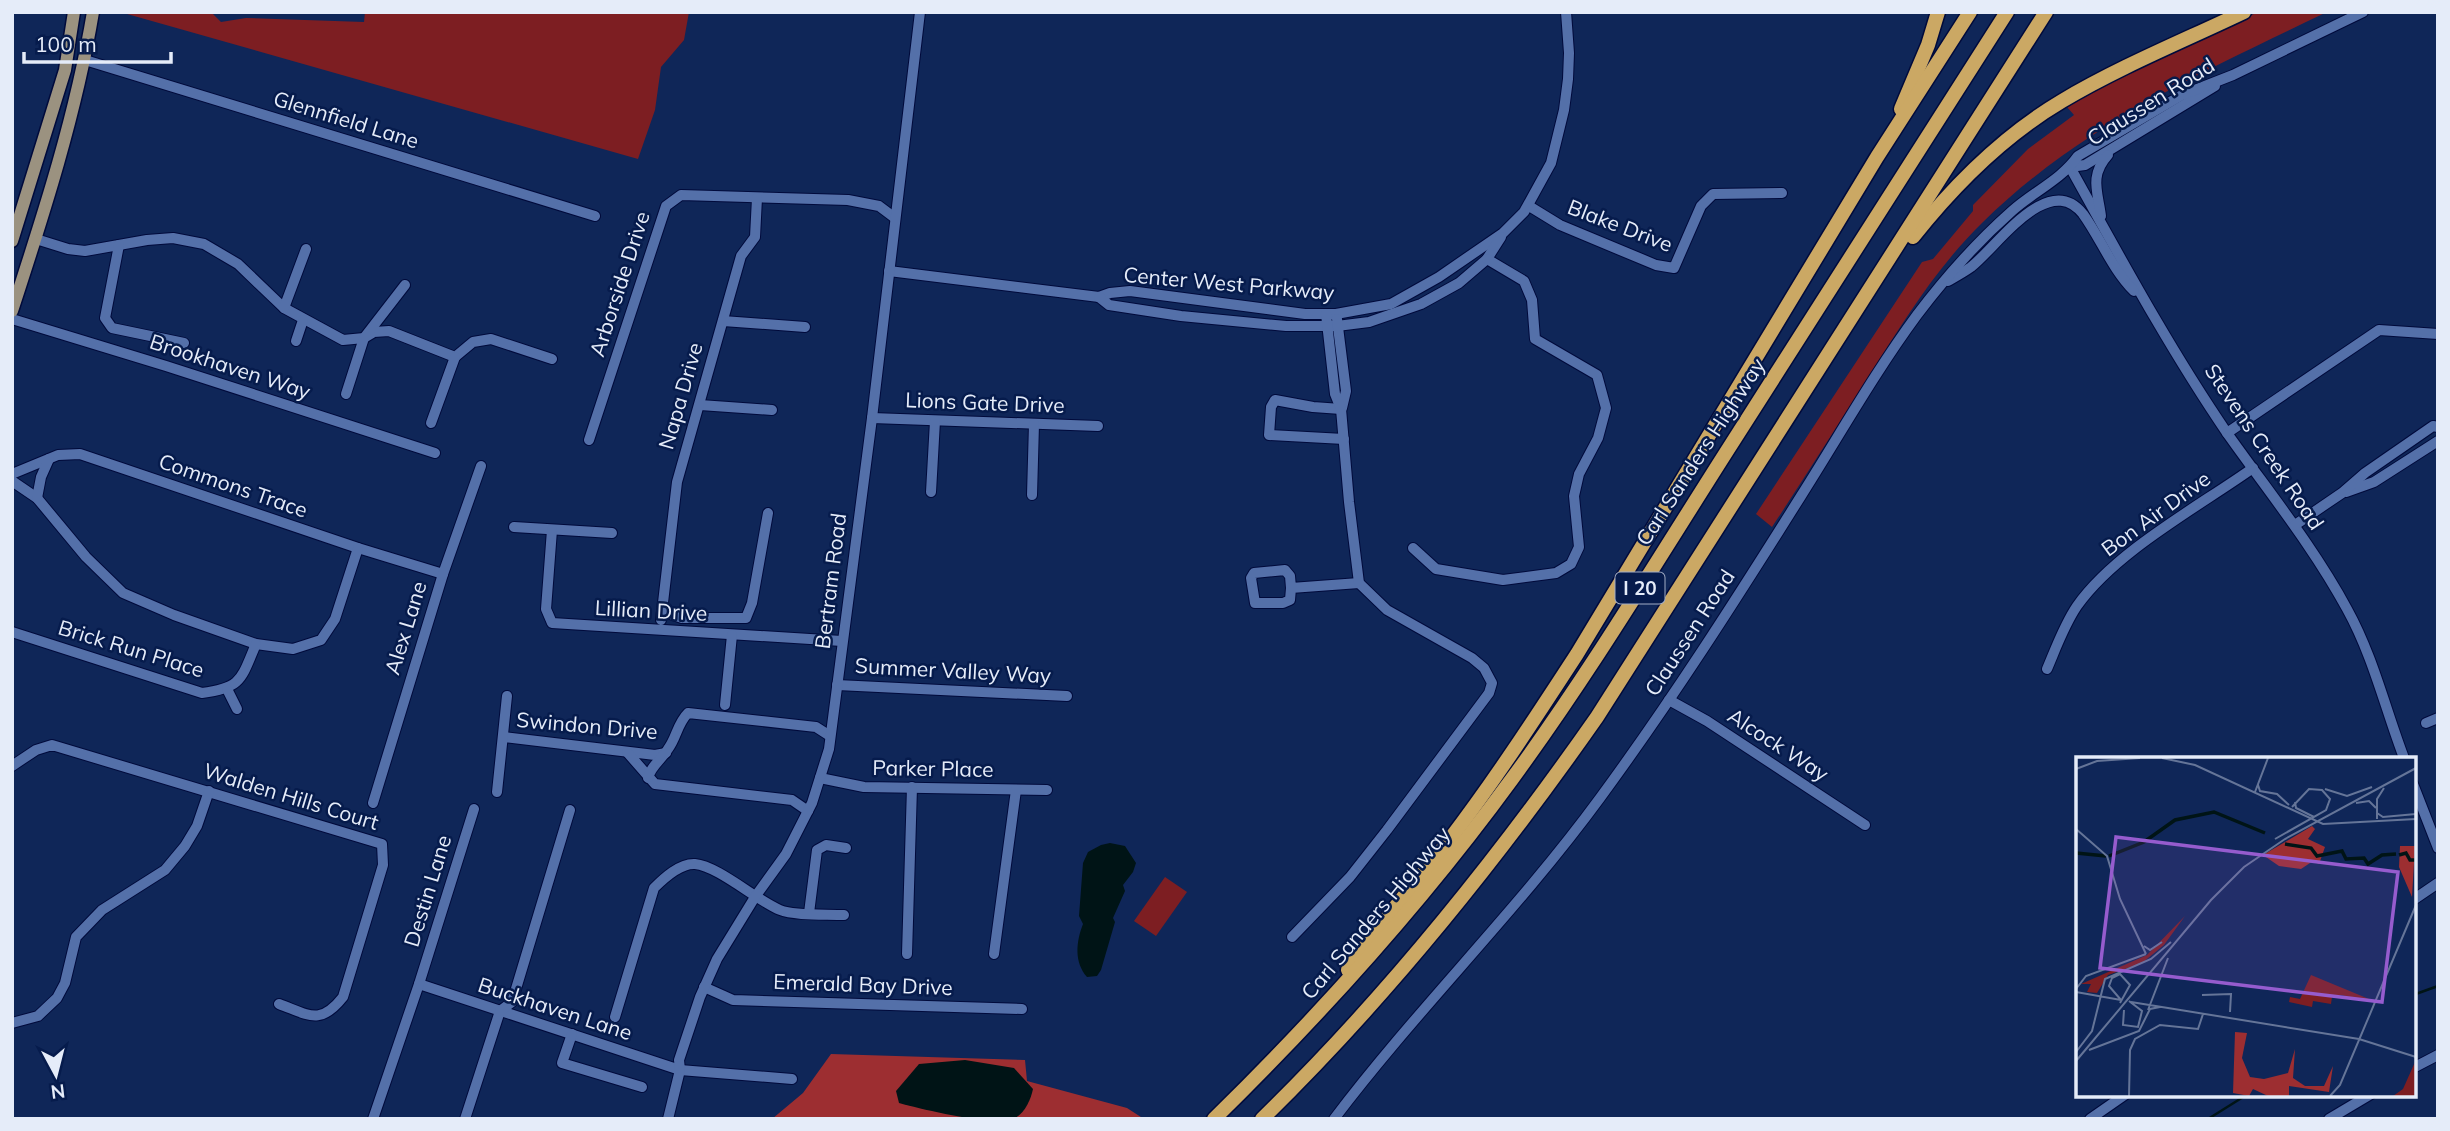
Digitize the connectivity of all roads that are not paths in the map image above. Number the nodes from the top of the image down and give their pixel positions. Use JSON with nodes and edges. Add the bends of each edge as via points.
{"nodes":[{"id":1,"x":74,"y":12,"type":"edge"},
{"id":2,"x":93,"y":12,"type":"edge"},
{"id":3,"x":920,"y":12,"type":"edge"},
{"id":4,"x":1566,"y":12,"type":"edge"},
{"id":5,"x":1938,"y":12,"type":"edge"},
{"id":6,"x":1970,"y":12,"type":"edge"},
{"id":7,"x":2007,"y":12,"type":"edge"},
{"id":8,"x":2046,"y":12,"type":"edge"},
{"id":9,"x":2244,"y":12,"type":"edge"},
{"id":10,"x":2363,"y":12,"type":"edge"},
{"id":11,"x":85,"y":60,"type":"junction"},
{"id":12,"x":2233,"y":75,"type":"junction"},
{"id":13,"x":2117,"y":147,"type":"junction"},
{"id":14,"x":1877,"y":157,"type":"junction"},
{"id":15,"x":2070,"y":167,"type":"junction"},
{"id":16,"x":1782,"y":193,"type":"dead end"},
{"id":17,"x":757,"y":198,"type":"junction"},
{"id":18,"x":1529,"y":206,"type":"junction"},
{"id":19,"x":595,"y":216,"type":"dead end"},
{"id":20,"x":895,"y":218,"type":"junction"},
{"id":21,"x":2102,"y":224,"type":"junction"},
{"id":22,"x":1503,"y":233,"type":"junction"},
{"id":23,"x":36,"y":239,"type":"junction"},
{"id":24,"x":12,"y":241,"type":"edge"},
{"id":25,"x":119,"y":245,"type":"junction"},
{"id":26,"x":306,"y":249,"type":"dead end"},
{"id":27,"x":1487,"y":259,"type":"junction"},
{"id":28,"x":889,"y":271,"type":"junction"},
{"id":29,"x":405,"y":285,"type":"dead end"},
{"id":30,"x":1941,"y":285,"type":"junction"},
{"id":31,"x":1866,"y":295,"type":"junction"},
{"id":32,"x":1099,"y":297,"type":"junction"},
{"id":33,"x":2143,"y":300,"type":"junction"},
{"id":34,"x":284,"y":308,"type":"junction"},
{"id":35,"x":12,"y":311,"type":"edge"},
{"id":36,"x":12,"y":319,"type":"edge"},
{"id":37,"x":303,"y":320,"type":"junction"},
{"id":38,"x":1332,"y":320,"type":"junction"},
{"id":39,"x":723,"y":321,"type":"junction"},
{"id":40,"x":805,"y":327,"type":"dead end"},
{"id":41,"x":2438,"y":334,"type":"edge"},
{"id":42,"x":364,"y":338,"type":"junction"},
{"id":43,"x":296,"y":341,"type":"dead end"},
{"id":44,"x":184,"y":344,"type":"dead end"},
{"id":45,"x":455,"y":357,"type":"junction"},
{"id":46,"x":552,"y":359,"type":"dead end"},
{"id":47,"x":346,"y":394,"type":"dead end"},
{"id":48,"x":699,"y":405,"type":"junction"},
{"id":49,"x":1342,"y":409,"type":"junction"},
{"id":50,"x":772,"y":410,"type":"dead end"},
{"id":51,"x":872,"y":418,"type":"junction"},
{"id":52,"x":935,"y":421,"type":"junction"},
{"id":53,"x":431,"y":423,"type":"dead end"},
{"id":54,"x":1034,"y":424,"type":"junction"},
{"id":55,"x":1098,"y":426,"type":"dead end"},
{"id":56,"x":2438,"y":427,"type":"edge"},
{"id":57,"x":2227,"y":433,"type":"junction"},
{"id":58,"x":1344,"y":439,"type":"junction"},
{"id":59,"x":589,"y":440,"type":"dead end"},
{"id":60,"x":2438,"y":440,"type":"edge"},
{"id":61,"x":435,"y":453,"type":"dead end"},
{"id":62,"x":49,"y":459,"type":"junction"},
{"id":63,"x":481,"y":466,"type":"dead end"},
{"id":64,"x":2253,"y":468,"type":"junction"},
{"id":65,"x":12,"y":474,"type":"edge"},
{"id":66,"x":12,"y":481,"type":"edge"},
{"id":67,"x":930,"y":492,"type":"dead end"},
{"id":68,"x":2342,"y":493,"type":"junction"},
{"id":69,"x":1032,"y":495,"type":"dead end"},
{"id":70,"x":37,"y":498,"type":"junction"},
{"id":71,"x":768,"y":513,"type":"dead end"},
{"id":72,"x":2295,"y":525,"type":"junction"},
{"id":73,"x":514,"y":527,"type":"dead end"},
{"id":74,"x":552,"y":530,"type":"junction"},
{"id":75,"x":612,"y":533,"type":"dead end"},
{"id":76,"x":358,"y":548,"type":"junction"},
{"id":77,"x":1413,"y":548,"type":"dead end"},
{"id":78,"x":443,"y":574,"type":"junction"},
{"id":79,"x":1359,"y":583,"type":"junction"},
{"id":80,"x":1291,"y":588,"type":"junction"},
{"id":81,"x":12,"y":632,"type":"edge"},
{"id":82,"x":733,"y":635,"type":"junction"},
{"id":83,"x":842,"y":641,"type":"junction"},
{"id":84,"x":256,"y":644,"type":"junction"},
{"id":85,"x":2047,"y":669,"type":"dead end"},
{"id":86,"x":837,"y":685,"type":"junction"},
{"id":87,"x":227,"y":690,"type":"junction"},
{"id":88,"x":507,"y":696,"type":"dead end"},
{"id":89,"x":1067,"y":696,"type":"dead end"},
{"id":90,"x":1669,"y":700,"type":"junction"},
{"id":91,"x":725,"y":705,"type":"dead end"},
{"id":92,"x":237,"y":709,"type":"dead end"},
{"id":93,"x":2438,"y":718,"type":"edge"},
{"id":94,"x":2426,"y":723,"type":"dead end"},
{"id":95,"x":830,"y":736,"type":"junction"},
{"id":96,"x":504,"y":737,"type":"junction"},
{"id":97,"x":627,"y":752,"type":"junction"},
{"id":98,"x":667,"y":752,"type":"junction"},
{"id":99,"x":2403,"y":757,"type":"edge"},
{"id":100,"x":12,"y":766,"type":"edge"},
{"id":101,"x":648,"y":778,"type":"junction"},
{"id":102,"x":820,"y":778,"type":"junction"},
{"id":103,"x":912,"y":788,"type":"junction"},
{"id":104,"x":2415,"y":789,"type":"edge"},
{"id":105,"x":1016,"y":790,"type":"junction"},
{"id":106,"x":1047,"y":790,"type":"dead end"},
{"id":107,"x":209,"y":791,"type":"junction"},
{"id":108,"x":497,"y":792,"type":"dead end"},
{"id":109,"x":373,"y":803,"type":"dead end"},
{"id":110,"x":474,"y":809,"type":"dead end"},
{"id":111,"x":570,"y":810,"type":"dead end"},
{"id":112,"x":808,"y":811,"type":"junction"},
{"id":113,"x":1865,"y":825,"type":"dead end"},
{"id":114,"x":846,"y":848,"type":"dead end"},
{"id":115,"x":2438,"y":848,"type":"edge"},
{"id":116,"x":2438,"y":883,"type":"edge"},
{"id":117,"x":755,"y":897,"type":"junction"},
{"id":118,"x":2415,"y":899,"type":"edge"},
{"id":119,"x":809,"y":913,"type":"junction"},
{"id":120,"x":844,"y":915,"type":"dead end"},
{"id":121,"x":1292,"y":937,"type":"dead end"},
{"id":122,"x":907,"y":954,"type":"dead end"},
{"id":123,"x":994,"y":954,"type":"dead end"},
{"id":124,"x":419,"y":984,"type":"junction"},
{"id":125,"x":704,"y":987,"type":"junction"},
{"id":126,"x":279,"y":1004,"type":"dead end"},
{"id":127,"x":1022,"y":1009,"type":"dead end"},
{"id":128,"x":500,"y":1011,"type":"junction"},
{"id":129,"x":1318,"y":1014,"type":"junction"},
{"id":130,"x":615,"y":1017,"type":"dead end"},
{"id":131,"x":12,"y":1023,"type":"edge"},
{"id":132,"x":572,"y":1034,"type":"junction"},
{"id":133,"x":2438,"y":1055,"type":"edge"},
{"id":134,"x":2415,"y":1067,"type":"edge"},
{"id":135,"x":680,"y":1070,"type":"junction"},
{"id":136,"x":792,"y":1079,"type":"dead end"},
{"id":137,"x":642,"y":1087,"type":"dead end"},
{"id":138,"x":2123,"y":1096,"type":"edge"},
{"id":139,"x":2368,"y":1096,"type":"edge"},
{"id":140,"x":373,"y":1119,"type":"edge"},
{"id":141,"x":465,"y":1119,"type":"edge"},
{"id":142,"x":667,"y":1119,"type":"edge"},
{"id":143,"x":1214,"y":1119,"type":"edge"},
{"id":144,"x":1262,"y":1119,"type":"edge"},
{"id":145,"x":1334,"y":1119,"type":"edge"},
{"id":146,"x":2090,"y":1119,"type":"edge"},
{"id":147,"x":2329,"y":1119,"type":"edge"}],
"edges":[{"from":1,"to":24,"type":"main road","via":[[65,70]]},
{"from":2,"to":11,"type":"main road"},
{"from":3,"to":20,"type":"street","name":"Bertram Road"},
{"from":4,"to":18,"type":"street","name":"Center West Parkway","via":[[1569,53],[1564,110],[1551,163]]},
{"from":5,"to":14,"type":"highway","via":[[1911,86]]},
{"from":6,"to":14,"type":"highway"},
{"from":7,"to":129,"type":"highway","name":"Carl Sanders Highway","number":"I 20","via":[[1570,696],[1445,867]]},
{"from":8,"to":31,"type":"highway","number":"I 20"},
{"from":9,"to":31,"type":"highway","via":[[2061,102],[2018,131],[1953,188]]},
{"from":10,"to":12,"type":"street"},
{"from":11,"to":19,"type":"street","name":"Glennfield Lane"},
{"from":11,"to":23,"type":"main road"},
{"from":12,"to":13,"type":"street","name":"Claussen Road"},
{"from":12,"to":15,"type":"street","name":"Claussen Road","via":[[2182,95],[2078,156]]},
{"from":13,"to":15,"type":"street","name":"Claussen Road","via":[[2085,165]]},
{"from":13,"to":21,"type":"street","via":[[2099,165],[2095,187]]},
{"from":14,"to":129,"type":"highway","via":[[1577,654],[1450,839],[1365,944]]},
{"from":15,"to":21,"type":"street","name":"Stevens Creek Road"},
{"from":15,"to":30,"type":"street","name":"Claussen Road","via":[[2013,210]]},
{"from":16,"to":18,"type":"street","name":"Blake Drive","via":[[1713,194],[1701,206],[1674,268],[1656,265],[1560,225]]},
{"from":17,"to":20,"type":"street","name":"Arborside Drive","via":[[848,200],[879,206]]},
{"from":17,"to":39,"type":"street","name":"Napa Drive","via":[[755,237],[741,256]]},
{"from":17,"to":59,"type":"street","name":"Arborside Drive","via":[[681,195],[666,206]]},
{"from":18,"to":22,"type":"street","name":"Center West Parkway"},
{"from":20,"to":28,"type":"street","name":"Bertram Road"},
{"from":21,"to":33,"type":"street","name":"Stevens Creek Road"},
{"from":22,"to":27,"type":"street","name":"Center West Parkway"},
{"from":22,"to":38,"type":"street","name":"Center West Parkway","via":[[1412,294]]},
{"from":23,"to":25,"type":"street","via":[[85,251]]},
{"from":23,"to":35,"type":"main road"},
{"from":25,"to":34,"type":"street","via":[[173,238],[204,244],[238,264]]},
{"from":25,"to":44,"type":"street","via":[[105,318],[112,328]]},
{"from":26,"to":34,"type":"street"},
{"from":27,"to":38,"type":"street","name":"Center West Parkway","via":[[1459,283],[1422,304],[1369,322]]},
{"from":27,"to":77,"type":"street","via":[[1524,281],[1532,300],[1535,339],[1597,375],[1606,408],[1574,496],[1578,547],[1571,564],[1556,573],[1503,580],[1436,569]]},
{"from":28,"to":32,"type":"street","name":"Center West Parkway"},
{"from":28,"to":51,"type":"street","name":"Bertram Road"},
{"from":29,"to":42,"type":"street"},
{"from":30,"to":33,"type":"street","via":[[1972,267],[1999,237],[2041,204],[2059,200],[2073,204],[2083,215],[2123,280]]},
{"from":30,"to":90,"type":"street","name":"Claussen Road","via":[[1895,347]]},
{"from":31,"to":144,"type":"highway","number":"I 20","via":[[1547,788],[1395,980]]},
{"from":32,"to":38,"type":"street","name":"Center West Parkway","via":[[1130,292]]},
{"from":32,"to":38,"type":"street","name":"Center West Parkway","via":[[1109,305],[1181,316],[1286,326]]},
{"from":33,"to":57,"type":"street","name":"Stevens Creek Road"},
{"from":34,"to":37,"type":"street"},
{"from":36,"to":61,"type":"street","name":"Brookhaven Way"},
{"from":37,"to":42,"type":"street","via":[[343,340]]},
{"from":37,"to":43,"type":"street"},
{"from":38,"to":49,"type":"street","via":[[1335,394]]},
{"from":39,"to":40,"type":"street"},
{"from":39,"to":48,"type":"street","name":"Napa Drive"},
{"from":41,"to":57,"type":"street","via":[[2379,330]]},
{"from":42,"to":45,"type":"street","via":[[389,331]]},
{"from":42,"to":47,"type":"street"},
{"from":45,"to":46,"type":"street","via":[[473,342],[491,339]]},
{"from":45,"to":53,"type":"street"},
{"from":48,"to":50,"type":"street"},
{"from":48,"to":71,"type":"street","name":"Napa Drive","via":[[677,482],[661,616],[746,618]]},
{"from":49,"to":58,"type":"street"},
{"from":49,"to":58,"type":"street","via":[[1275,400],[1269,435]]},
{"from":51,"to":52,"type":"street","name":"Lions Gate Drive"},
{"from":51,"to":83,"type":"street","name":"Bertram Road"},
{"from":52,"to":54,"type":"street","name":"Lions Gate Drive"},
{"from":52,"to":67,"type":"street"},
{"from":54,"to":55,"type":"street","name":"Lions Gate Drive"},
{"from":54,"to":69,"type":"street"},
{"from":56,"to":68,"type":"street","via":[[2433,426]]},
{"from":57,"to":64,"type":"street","name":"Stevens Creek Road"},
{"from":58,"to":79,"type":"street"},
{"from":60,"to":68,"type":"street","via":[[2374,482]]},
{"from":62,"to":65,"type":"street","name":"Commons Trace"},
{"from":62,"to":70,"type":"street"},
{"from":62,"to":76,"type":"street","name":"Commons Trace","via":[[80,454]]},
{"from":63,"to":78,"type":"street","name":"Alex Lane"},
{"from":64,"to":72,"type":"street","name":"Stevens Creek Road"},
{"from":64,"to":85,"type":"street","name":"Bon Air Drive","via":[[2127,554],[2098,582],[2076,607]]},
{"from":66,"to":70,"type":"street"},
{"from":68,"to":72,"type":"street"},
{"from":70,"to":84,"type":"street","via":[[123,593]]},
{"from":72,"to":99,"type":"street","name":"Stevens Creek Road","via":[[2347,610],[2376,673]]},
{"from":73,"to":74,"type":"street"},
{"from":74,"to":75,"type":"street"},
{"from":74,"to":82,"type":"street","name":"Lillian Drive","via":[[546,609],[552,622]]},
{"from":76,"to":78,"type":"street","name":"Commons Trace"},
{"from":76,"to":84,"type":"street","via":[[335,619],[321,640],[293,649]]},
{"from":78,"to":109,"type":"street","name":"Alex Lane"},
{"from":79,"to":80,"type":"street"},
{"from":79,"to":121,"type":"street","via":[[1387,610],[1472,658],[1492,683],[1394,822],[1350,877]]},
{"from":80,"to":80,"type":"street","via":[[1290,600],[1283,603],[1255,603],[1251,578],[1254,573],[1286,570]]},
{"from":81,"to":87,"type":"street","name":"Brick Run Place","via":[[202,692]]},
{"from":82,"to":83,"type":"street","name":"Lillian Drive"},
{"from":82,"to":91,"type":"street"},
{"from":83,"to":86,"type":"street","name":"Bertram Road"},
{"from":84,"to":87,"type":"street","name":"Brick Run Place","via":[[243,675]]},
{"from":86,"to":89,"type":"street","name":"Summer Valley Way"},
{"from":86,"to":95,"type":"street","name":"Bertram Road"},
{"from":87,"to":92,"type":"street"},
{"from":88,"to":96,"type":"street"},
{"from":90,"to":113,"type":"street","name":"Alcock Way"},
{"from":90,"to":145,"type":"street","name":"Claussen Road","via":[[1535,881]]},
{"from":93,"to":94,"type":"street"},
{"from":95,"to":98,"type":"street","via":[[816,727],[688,713]]},
{"from":95,"to":102,"type":"street","name":"Bertram Road"},
{"from":96,"to":97,"type":"street","name":"Swindon Drive"},
{"from":96,"to":108,"type":"street"},
{"from":97,"to":98,"type":"street","name":"Swindon Drive"},
{"from":97,"to":101,"type":"street"},
{"from":98,"to":101,"type":"street"},
{"from":100,"to":107,"type":"street","name":"Walden Hills Court","via":[[52,745]]},
{"from":101,"to":112,"type":"street","via":[[656,784],[792,800]]},
{"from":102,"to":103,"type":"street","name":"Parker Place","via":[[863,787]]},
{"from":102,"to":112,"type":"street","name":"Bertram Road"},
{"from":103,"to":105,"type":"street","name":"Parker Place"},
{"from":103,"to":122,"type":"street"},
{"from":104,"to":115,"type":"street"},
{"from":105,"to":106,"type":"street","name":"Parker Place"},
{"from":105,"to":123,"type":"street"},
{"from":107,"to":126,"type":"street","name":"Walden Hills Court","via":[[382,844],[383,865],[343,997],[322,1016]]},
{"from":107,"to":131,"type":"street","via":[[197,825],[165,870],[102,910],[75,937],[57,998],[38,1016]]},
{"from":110,"to":124,"type":"street","name":"Destin Lane"},
{"from":111,"to":128,"type":"street","via":[[512,1002]]},
{"from":112,"to":117,"type":"street","name":"Bertram Road","via":[[786,854]]},
{"from":114,"to":119,"type":"street","via":[[826,845],[817,850]]},
{"from":116,"to":118,"type":"street"},
{"from":117,"to":119,"type":"street","via":[[784,912]]},
{"from":117,"to":125,"type":"street","name":"Bertram Road"},
{"from":117,"to":130,"type":"street","via":[[695,864],[663,878],[654,888]]},
{"from":119,"to":120,"type":"street"},
{"from":124,"to":128,"type":"street","name":"Buckhaven Lane"},
{"from":124,"to":140,"type":"street","name":"Destin Lane"},
{"from":125,"to":127,"type":"street","name":"Emerald Bay Drive","via":[[733,1000]]},
{"from":125,"to":135,"type":"street","name":"Bertram Road","via":[[679,1060]]},
{"from":128,"to":132,"type":"street","name":"Buckhaven Lane"},
{"from":128,"to":141,"type":"street"},
{"from":129,"to":143,"type":"highway","name":"Carl Sanders Highway","number":"I 20"},
{"from":132,"to":135,"type":"street","name":"Buckhaven Lane"},
{"from":132,"to":137,"type":"street","via":[[562,1063]]},
{"from":133,"to":134,"type":"street"},
{"from":135,"to":136,"type":"street","name":"Buckhaven Lane"},
{"from":135,"to":142,"type":"street","name":"Bertram Road"},
{"from":138,"to":146,"type":"street"},
{"from":139,"to":147,"type":"street"}]}
